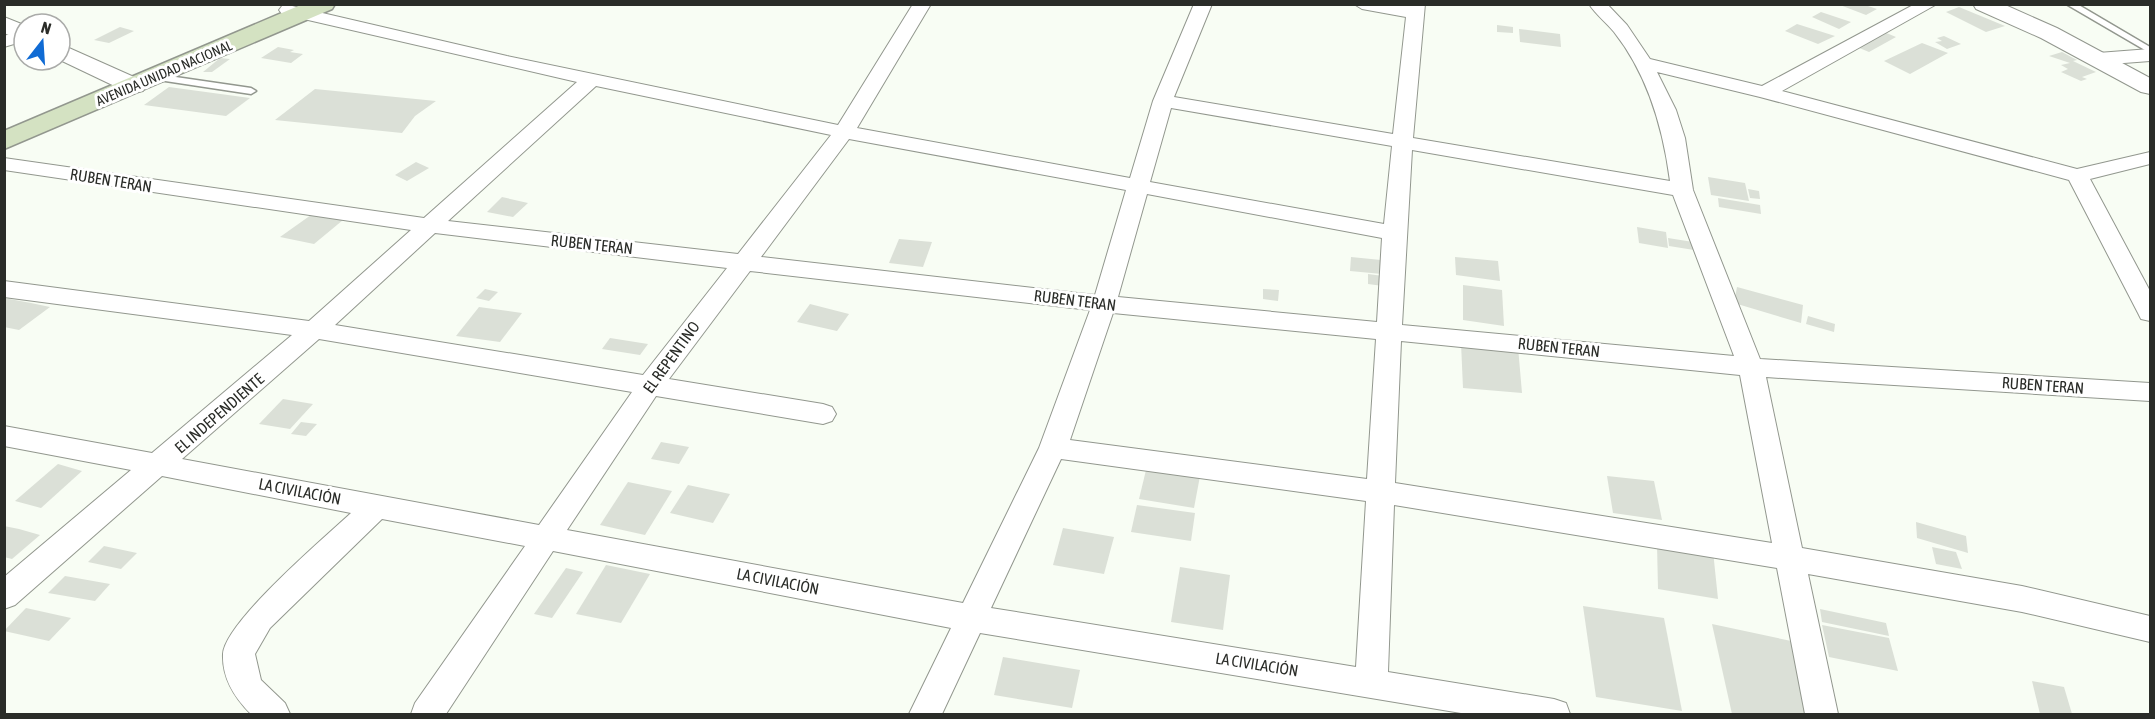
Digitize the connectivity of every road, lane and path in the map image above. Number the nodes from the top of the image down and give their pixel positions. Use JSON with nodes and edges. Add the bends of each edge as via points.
{"nodes":[{"id":1,"x":922,"y":4,"type":"edge"},
{"id":2,"x":1203,"y":4,"type":"edge"},
{"id":3,"x":1362,"y":4,"type":"edge"},
{"id":4,"x":1597,"y":4,"type":"edge"},
{"id":5,"x":1929,"y":4,"type":"edge"},
{"id":6,"x":1984,"y":4,"type":"edge"},
{"id":7,"x":2070,"y":4,"type":"edge"},
{"id":8,"x":304,"y":8,"type":"edge"},
{"id":9,"x":1416,"y":9,"type":"edge"},
{"id":10,"x":2151,"y":50,"type":"edge"},
{"id":11,"x":2151,"y":55,"type":"edge"},
{"id":12,"x":72,"y":56,"type":"edge"},
{"id":13,"x":2098,"y":59,"type":"junction"},
{"id":14,"x":1642,"y":63,"type":"junction"},
{"id":15,"x":591,"y":80,"type":"junction"},
{"id":16,"x":137,"y":81,"type":"junction"},
{"id":17,"x":2151,"y":87,"type":"edge"},
{"id":18,"x":251,"y":91,"type":"dead end"},
{"id":19,"x":1766,"y":92,"type":"junction"},
{"id":20,"x":1163,"y":101,"type":"junction"},
{"id":21,"x":4,"y":130,"type":"edge"},
{"id":22,"x":844,"y":132,"type":"junction"},
{"id":23,"x":4,"y":141,"type":"edge"},
{"id":24,"x":1402,"y":141,"type":"junction"},
{"id":25,"x":2151,"y":158,"type":"edge"},
{"id":26,"x":4,"y":164,"type":"edge"},
{"id":27,"x":2077,"y":176,"type":"junction"},
{"id":28,"x":1138,"y":187,"type":"junction"},
{"id":29,"x":1682,"y":190,"type":"junction"},
{"id":30,"x":430,"y":226,"type":"junction"},
{"id":31,"x":1394,"y":233,"type":"junction"},
{"id":32,"x":743,"y":260,"type":"junction"},
{"id":33,"x":4,"y":289,"type":"edge"},
{"id":34,"x":1104,"y":304,"type":"junction"},
{"id":35,"x":2151,"y":313,"type":"edge"},
{"id":36,"x":314,"y":330,"type":"junction"},
{"id":37,"x":1389,"y":330,"type":"junction"},
{"id":38,"x":1751,"y":366,"type":"junction"},
{"id":39,"x":650,"y":385,"type":"junction"},
{"id":40,"x":2151,"y":392,"type":"edge"},
{"id":41,"x":823,"y":414,"type":"dead end"},
{"id":42,"x":4,"y":436,"type":"edge"},
{"id":43,"x":1053,"y":448,"type":"junction"},
{"id":44,"x":161,"y":464,"type":"junction"},
{"id":45,"x":1380,"y":492,"type":"junction"},
{"id":46,"x":376,"y":507,"type":"junction"},
{"id":47,"x":546,"y":537,"type":"junction"},
{"id":48,"x":1789,"y":558,"type":"junction"},
{"id":49,"x":4,"y":596,"type":"edge"},
{"id":50,"x":970,"y":618,"type":"junction"},
{"id":51,"x":2151,"y":629,"type":"edge"},
{"id":52,"x":1371,"y":683,"type":"junction"},
{"id":53,"x":1467,"y":707,"type":"edge"},
{"id":54,"x":273,"y":714,"type":"edge"},
{"id":55,"x":427,"y":714,"type":"edge"},
{"id":56,"x":925,"y":714,"type":"edge"},
{"id":57,"x":1554,"y":714,"type":"edge"},
{"id":58,"x":1821,"y":714,"type":"edge"}],
"edges":[{"from":1,"to":22,"type":"street","name":"EL REPENTINO"},
{"from":2,"to":20,"type":"street"},
{"from":3,"to":9,"type":"street"},
{"from":4,"to":14,"type":"street","via":[[1621,29]]},
{"from":5,"to":19,"type":"street"},
{"from":6,"to":13,"type":"street"},
{"from":7,"to":10,"type":"lane"},
{"from":8,"to":15,"type":"street"},
{"from":8,"to":16,"type":"main road","name":"AVENIDA UNIDAD NACIONAL"},
{"from":8,"to":16,"type":"main road","name":"AVENIDA UNIDAD NACIONAL"},
{"from":9,"to":24,"type":"street"},
{"from":11,"to":13,"type":"street"},
{"from":12,"to":16,"type":"street"},
{"from":13,"to":17,"type":"street"},
{"from":14,"to":19,"type":"street"},
{"from":14,"to":29,"type":"street","via":[[1666,110],[1675,138]]},
{"from":15,"to":22,"type":"street"},
{"from":15,"to":30,"type":"street","name":"EL INDEPENDIENTE"},
{"from":16,"to":18,"type":"lane"},
{"from":16,"to":21,"type":"main road","name":"AVENIDA UNIDAD NACIONAL"},
{"from":16,"to":23,"type":"main road","name":"AVENIDA UNIDAD NACIONAL"},
{"from":19,"to":27,"type":"street"},
{"from":20,"to":24,"type":"street"},
{"from":20,"to":28,"type":"street"},
{"from":22,"to":28,"type":"street"},
{"from":22,"to":32,"type":"street","name":"EL REPENTINO"},
{"from":24,"to":29,"type":"street"},
{"from":24,"to":31,"type":"street"},
{"from":25,"to":27,"type":"street"},
{"from":26,"to":30,"type":"street","name":"RUBEN TERAN"},
{"from":27,"to":35,"type":"street"},
{"from":28,"to":31,"type":"street"},
{"from":28,"to":34,"type":"street"},
{"from":29,"to":38,"type":"street"},
{"from":30,"to":32,"type":"street","name":"RUBEN TERAN"},
{"from":30,"to":36,"type":"street","name":"EL INDEPENDIENTE"},
{"from":31,"to":37,"type":"street"},
{"from":32,"to":34,"type":"street","name":"RUBEN TERAN"},
{"from":32,"to":39,"type":"street","name":"EL REPENTINO"},
{"from":33,"to":36,"type":"street"},
{"from":34,"to":37,"type":"street","name":"RUBEN TERAN"},
{"from":34,"to":43,"type":"street"},
{"from":36,"to":39,"type":"street"},
{"from":36,"to":44,"type":"street","name":"EL INDEPENDIENTE"},
{"from":37,"to":38,"type":"street","name":"RUBEN TERAN"},
{"from":37,"to":45,"type":"street"},
{"from":38,"to":40,"type":"street","name":"RUBEN TERAN"},
{"from":38,"to":48,"type":"street"},
{"from":39,"to":41,"type":"street"},
{"from":39,"to":47,"type":"street","name":"EL REPENTINO"},
{"from":42,"to":44,"type":"street","name":"LA CIVILACIÓN"},
{"from":43,"to":45,"type":"street"},
{"from":43,"to":50,"type":"street"},
{"from":44,"to":46,"type":"street","name":"LA CIVILACIÓN"},
{"from":44,"to":49,"type":"street","name":"EL INDEPENDIENTE"},
{"from":45,"to":48,"type":"street"},
{"from":45,"to":52,"type":"street"},
{"from":46,"to":47,"type":"street","name":"LA CIVILACIÓN"},
{"from":46,"to":54,"type":"street","via":[[259,619],[238,653],[246,687]]},
{"from":47,"to":50,"type":"street","name":"LA CIVILACIÓN"},
{"from":47,"to":55,"type":"street","name":"EL REPENTINO"},
{"from":48,"to":51,"type":"street","via":[[2022,599]]},
{"from":48,"to":58,"type":"street"},
{"from":50,"to":52,"type":"street","name":"LA CIVILACIÓN"},
{"from":50,"to":56,"type":"street"},
{"from":52,"to":53,"type":"street","name":"LA CIVILACIÓN"},
{"from":53,"to":57,"type":"street","name":"LA CIVILACIÓN"}]}
